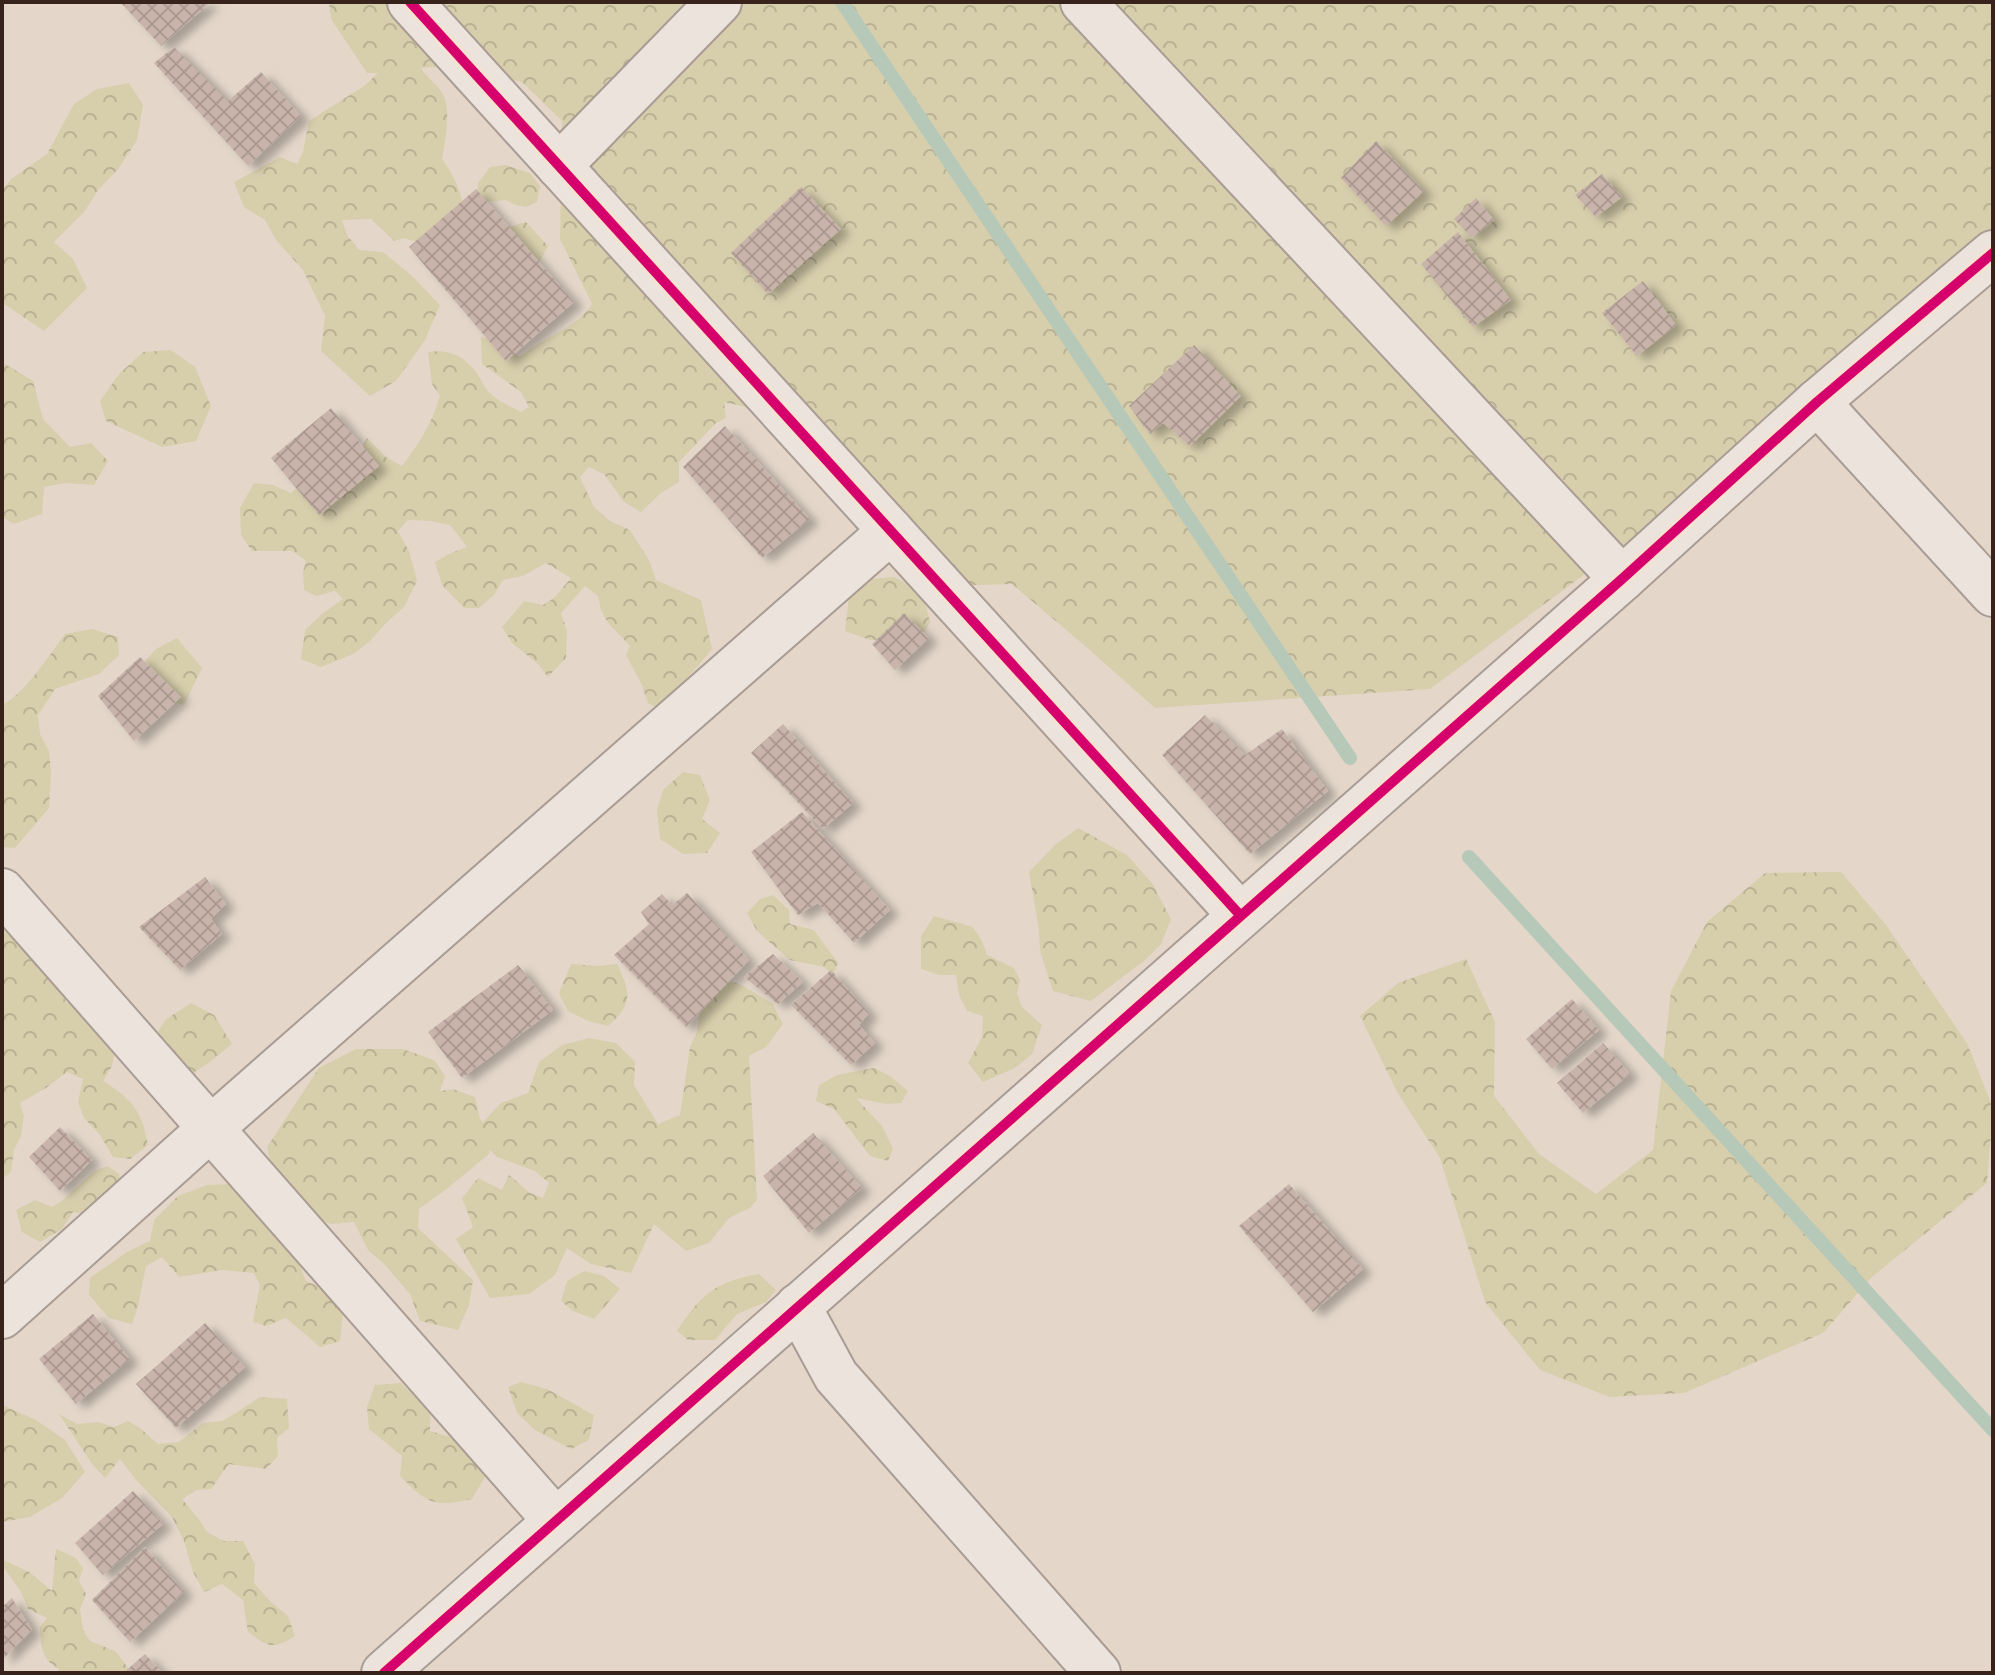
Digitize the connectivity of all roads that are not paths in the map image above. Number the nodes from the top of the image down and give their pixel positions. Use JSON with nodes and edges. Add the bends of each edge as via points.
{"nodes":[{"id":1,"x":410,"y":2,"type":"edge"},
{"id":2,"x":719,"y":2,"type":"edge"},
{"id":3,"x":1083,"y":2,"type":"edge"},
{"id":4,"x":559,"y":166,"type":"junction"},
{"id":5,"x":1993,"y":253,"type":"edge"},
{"id":6,"x":1817,"y":402,"type":"junction"},
{"id":7,"x":891,"y":531,"type":"junction"},
{"id":8,"x":1622,"y":579,"type":"junction"},
{"id":9,"x":1993,"y":594,"type":"edge"},
{"id":10,"x":2,"y":891,"type":"edge"},
{"id":11,"x":1240,"y":915,"type":"junction"},
{"id":12,"x":211,"y":1128,"type":"junction"},
{"id":13,"x":798,"y":1306,"type":"junction"},
{"id":14,"x":2,"y":1316,"type":"edge"},
{"id":15,"x":556,"y":1521,"type":"junction"},
{"id":16,"x":384,"y":1673,"type":"edge"},
{"id":17,"x":1098,"y":1673,"type":"edge"}],
"edges":[{"from":1,"to":4,"type":"street"},
{"from":2,"to":4,"type":"street"},
{"from":3,"to":8,"type":"street"},
{"from":4,"to":7,"type":"street"},
{"from":5,"to":6,"type":"street"},
{"from":6,"to":8,"type":"street"},
{"from":6,"to":9,"type":"street"},
{"from":7,"to":11,"type":"street"},
{"from":7,"to":12,"type":"street"},
{"from":8,"to":11,"type":"street"},
{"from":10,"to":12,"type":"street"},
{"from":11,"to":13,"type":"street"},
{"from":12,"to":14,"type":"street"},
{"from":12,"to":15,"type":"street"},
{"from":13,"to":15,"type":"street"},
{"from":13,"to":17,"type":"street","via":[[836,1376]]},
{"from":15,"to":16,"type":"street"}]}
